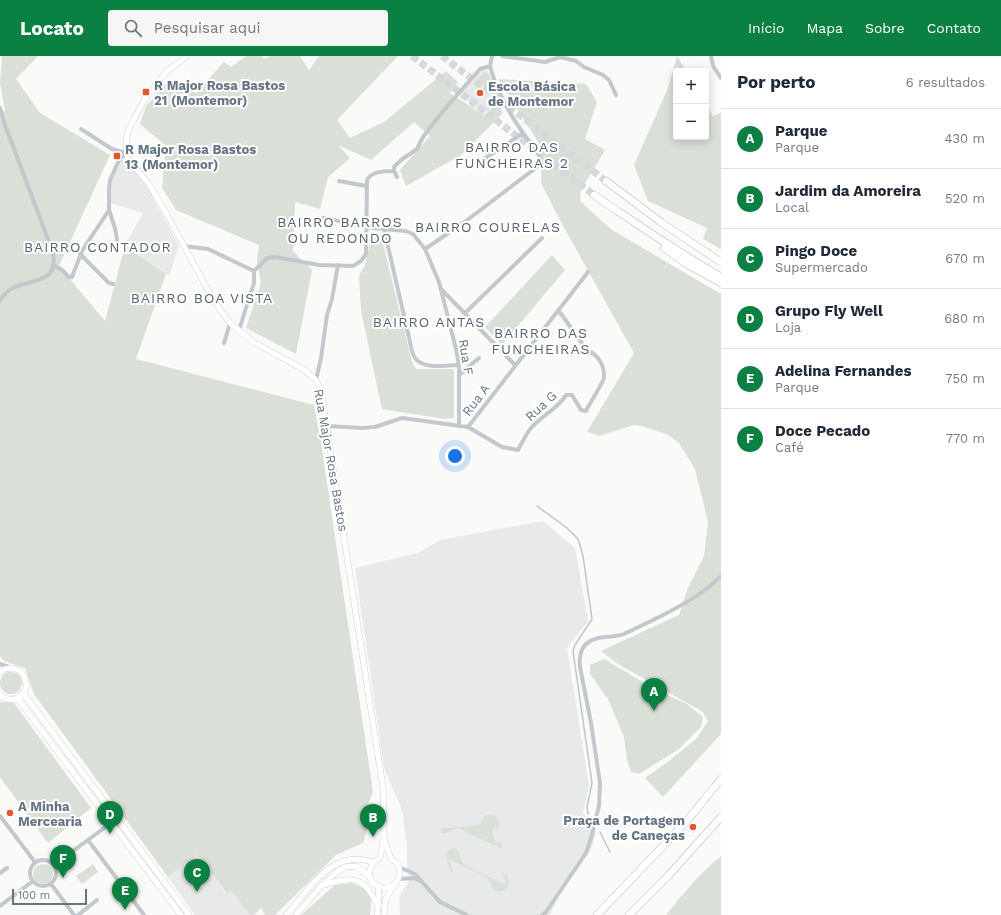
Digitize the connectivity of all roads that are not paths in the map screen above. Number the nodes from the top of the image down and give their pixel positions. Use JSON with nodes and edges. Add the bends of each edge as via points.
{"nodes":[{"id":1,"x":187,"y":56,"type":"edge"},
{"id":2,"x":492,"y":56,"type":"edge"},
{"id":3,"x":502,"y":56,"type":"edge"},
{"id":4,"x":711,"y":56,"type":"edge"},
{"id":5,"x":490,"y":66,"type":"junction"},
{"id":6,"x":721,"y":78,"type":"edge"},
{"id":7,"x":616,"y":95,"type":"dead end"},
{"id":8,"x":0,"y":108,"type":"edge"},
{"id":9,"x":81,"y":129,"type":"dead end"},
{"id":10,"x":522,"y":134,"type":"junction"},
{"id":11,"x":126,"y":153,"type":"junction"},
{"id":12,"x":484,"y":159,"type":"dead end"},
{"id":13,"x":394,"y":171,"type":"junction"},
{"id":14,"x":397,"y":177,"type":"dead end"},
{"id":15,"x":339,"y":181,"type":"dead end"},
{"id":16,"x":606,"y":181,"type":"tunnel mouth"},
{"id":17,"x":366,"y":186,"type":"junction"},
{"id":18,"x":594,"y":195,"type":"tunnel mouth"},
{"id":19,"x":109,"y":210,"type":"junction"},
{"id":20,"x":323,"y":218,"type":"dead end"},
{"id":21,"x":637,"y":224,"type":"junction"},
{"id":22,"x":366,"y":228,"type":"junction"},
{"id":23,"x":384,"y":229,"type":"junction"},
{"id":24,"x":542,"y":238,"type":"dead end"},
{"id":25,"x":117,"y":240,"type":"dead end"},
{"id":26,"x":184,"y":246,"type":"junction"},
{"id":27,"x":425,"y":249,"type":"junction"},
{"id":28,"x":80,"y":254,"type":"junction"},
{"id":29,"x":721,"y":262,"type":"edge"},
{"id":30,"x":53,"y":265,"type":"junction"},
{"id":31,"x":338,"y":265,"type":"junction"},
{"id":32,"x":254,"y":271,"type":"junction"},
{"id":33,"x":588,"y":272,"type":"dead end"},
{"id":34,"x":721,"y":277,"type":"edge"},
{"id":35,"x":721,"y":283,"type":"edge"},
{"id":36,"x":113,"y":284,"type":"dead end"},
{"id":37,"x":441,"y":288,"type":"junction"},
{"id":38,"x":0,"y":301,"type":"edge"},
{"id":39,"x":559,"y":311,"type":"junction"},
{"id":40,"x":465,"y":313,"type":"junction"},
{"id":41,"x":230,"y":323,"type":"junction"},
{"id":42,"x":239,"y":330,"type":"junction"},
{"id":43,"x":224,"y":343,"type":"dead end"},
{"id":44,"x":479,"y":358,"type":"dead end"},
{"id":45,"x":459,"y":364,"type":"junction"},
{"id":46,"x":515,"y":365,"type":"junction"},
{"id":47,"x":460,"y":375,"type":"junction"},
{"id":48,"x":316,"y":380,"type":"junction"},
{"id":49,"x":327,"y":426,"type":"junction"},
{"id":50,"x":459,"y":426,"type":"junction"},
{"id":51,"x":468,"y":427,"type":"junction"},
{"id":52,"x":721,"y":576,"type":"edge"},
{"id":53,"x":0,"y":664,"type":"edge"},
{"id":54,"x":14,"y":668,"type":"junction"},
{"id":55,"x":0,"y":672,"type":"edge"},
{"id":56,"x":23,"y":693,"type":"junction"},
{"id":57,"x":0,"y":695,"type":"edge"},
{"id":58,"x":17,"y":698,"type":"junction"},
{"id":59,"x":721,"y":779,"type":"edge"},
{"id":60,"x":0,"y":816,"type":"edge"},
{"id":61,"x":721,"y":817,"type":"edge"},
{"id":62,"x":111,"y":823,"type":"junction"},
{"id":63,"x":384,"y":839,"type":"junction"},
{"id":64,"x":88,"y":840,"type":"junction"},
{"id":65,"x":380,"y":858,"type":"junction"},
{"id":66,"x":391,"y":858,"type":"junction"},
{"id":67,"x":35,"y":862,"type":"junction"},
{"id":68,"x":373,"y":862,"type":"junction"},
{"id":69,"x":54,"y":865,"type":"junction"},
{"id":70,"x":7,"y":868,"type":"dead end"},
{"id":71,"x":399,"y":868,"type":"junction"},
{"id":72,"x":0,"y":873,"type":"edge"},
{"id":73,"x":370,"y":877,"type":"junction"},
{"id":74,"x":33,"y":881,"type":"junction"},
{"id":75,"x":397,"y":882,"type":"junction"},
{"id":76,"x":422,"y":882,"type":"junction"},
{"id":77,"x":51,"y":884,"type":"junction"},
{"id":78,"x":321,"y":886,"type":"junction"},
{"id":79,"x":378,"y":886,"type":"junction"},
{"id":80,"x":97,"y":900,"type":"dead end"},
{"id":81,"x":0,"y":906,"type":"edge"},
{"id":82,"x":378,"y":906,"type":"junction"},
{"id":83,"x":74,"y":915,"type":"edge"},
{"id":84,"x":78,"y":915,"type":"edge"},
{"id":85,"x":144,"y":915,"type":"edge"},
{"id":86,"x":181,"y":915,"type":"edge"},
{"id":87,"x":189,"y":915,"type":"edge"},
{"id":88,"x":286,"y":915,"type":"edge"},
{"id":89,"x":296,"y":915,"type":"edge"},
{"id":90,"x":377,"y":915,"type":"edge"},
{"id":91,"x":384,"y":915,"type":"edge"},
{"id":92,"x":467,"y":915,"type":"edge"},
{"id":93,"x":542,"y":915,"type":"edge"},
{"id":94,"x":597,"y":915,"type":"edge"},
{"id":95,"x":629,"y":915,"type":"edge"}],
"edges":[{"from":1,"to":11,"type":"main road","via":[[166,72],[145,99],[127,134]]},
{"from":2,"to":5,"type":"street"},
{"from":3,"to":7,"type":"street","via":[[545,62],[560,57],[576,61],[609,80]]},
{"from":4,"to":6,"type":"street","via":[[713,66]]},
{"from":5,"to":10,"type":"street","via":[[506,106]]},
{"from":5,"to":13,"type":"street","via":[[480,69],[464,86],[423,137],[417,149],[401,160],[394,167]]},
{"from":8,"to":30,"type":"street","via":[[52,250]]},
{"from":9,"to":11,"type":"street","via":[[112,149]]},
{"from":10,"to":12,"type":"street"},
{"from":10,"to":27,"type":"street","via":[[540,156],[537,167]]},
{"from":11,"to":19,"type":"street","via":[[119,160],[110,180]]},
{"from":11,"to":26,"type":"main road","name":"Rua Major Rosa Bastos","via":[[132,165],[149,184]]},
{"from":13,"to":14,"type":"street"},
{"from":13,"to":17,"type":"street","via":[[374,173],[369,176]]},
{"from":15,"to":17,"type":"street"},
{"from":16,"to":29,"type":"highway","via":[[662,223]]},
{"from":17,"to":22,"type":"street"},
{"from":18,"to":21,"type":"highway"},
{"from":19,"to":25,"type":"street"},
{"from":19,"to":28,"type":"street"},
{"from":20,"to":22,"type":"street","name":"Rua F"},
{"from":21,"to":34,"type":"highway"},
{"from":21,"to":35,"type":"highway","via":[[672,254]]},
{"from":22,"to":23,"type":"street","name":"Rua F"},
{"from":22,"to":31,"type":"street","via":[[366,254],[361,261],[353,266]]},
{"from":23,"to":27,"type":"street","name":"Rua F","via":[[406,231]]},
{"from":23,"to":45,"type":"street","via":[[415,359],[422,365],[430,366]]},
{"from":24,"to":40,"type":"street"},
{"from":26,"to":32,"type":"street","via":[[208,249]]},
{"from":26,"to":41,"type":"main road","name":"Rua Major Rosa Bastos","via":[[214,301]]},
{"from":27,"to":37,"type":"street","name":"Rua F"},
{"from":28,"to":30,"type":"street","via":[[72,278]]},
{"from":28,"to":36,"type":"street"},
{"from":30,"to":38,"type":"street","via":[[43,279],[12,289]]},
{"from":31,"to":32,"type":"street","via":[[319,265],[275,257],[268,258]]},
{"from":31,"to":48,"type":"street"},
{"from":32,"to":42,"type":"street","via":[[254,283]]},
{"from":33,"to":39,"type":"street","name":"Rua A"},
{"from":37,"to":40,"type":"street"},
{"from":37,"to":45,"type":"street","name":"Rua F"},
{"from":39,"to":46,"type":"street","name":"Rua A"},
{"from":39,"to":51,"type":"street","name":"Rua G","via":[[589,353],[596,355],[600,362],[604,378],[586,411],[581,410],[572,395],[566,395],[562,403],[531,428],[518,450],[502,447]]},
{"from":40,"to":46,"type":"street"},
{"from":41,"to":42,"type":"main road","name":"Rua Major Rosa Bastos"},
{"from":41,"to":43,"type":"street"},
{"from":42,"to":48,"type":"main road","name":"Rua Major Rosa Bastos","via":[[255,343],[303,369]]},
{"from":44,"to":47,"type":"street"},
{"from":45,"to":47,"type":"street","name":"Rua F"},
{"from":46,"to":51,"type":"street","name":"Rua A"},
{"from":47,"to":50,"type":"street","name":"Rua F"},
{"from":48,"to":49,"type":"main road","name":"Rua Major Rosa Bastos","via":[[321,390]]},
{"from":49,"to":50,"type":"street","name":"Rua A","via":[[369,428],[402,418]]},
{"from":49,"to":63,"type":"main road","name":"Rua Major Rosa Bastos","via":[[383,787]]},
{"from":50,"to":51,"type":"street","name":"Rua A"},
{"from":52,"to":93,"type":"street","via":[[705,590],[675,608],[623,634],[594,639],[582,650],[579,658],[600,783],[599,806],[586,853]]},
{"from":53,"to":54,"type":"street"},
{"from":54,"to":55,"type":"main road"},
{"from":54,"to":56,"type":"main road","via":[[21,672],[26,680]]},
{"from":56,"to":58,"type":"main road"},
{"from":56,"to":87,"type":"main road"},
{"from":57,"to":58,"type":"main road","via":[[8,699]]},
{"from":58,"to":62,"type":"main road"},
{"from":59,"to":94,"type":"highway","via":[[686,822]]},
{"from":60,"to":67,"type":"street"},
{"from":61,"to":95,"type":"highway"},
{"from":62,"to":64,"type":"street"},
{"from":62,"to":86,"type":"main road"},
{"from":63,"to":65,"type":"main road"},
{"from":63,"to":66,"type":"main road"},
{"from":64,"to":69,"type":"street"},
{"from":64,"to":85,"type":"street"},
{"from":65,"to":66,"type":"main road"},
{"from":65,"to":68,"type":"main road"},
{"from":66,"to":71,"type":"main road"},
{"from":67,"to":69,"type":"street","via":[[45,859]]},
{"from":67,"to":74,"type":"street","via":[[30,874]]},
{"from":68,"to":73,"type":"main road","via":[[369,871]]},
{"from":68,"to":88,"type":"main road","via":[[358,858],[345,860],[327,869]]},
{"from":69,"to":77,"type":"street","via":[[57,873]]},
{"from":70,"to":72,"type":"street"},
{"from":71,"to":75,"type":"main road"},
{"from":71,"to":76,"type":"street","via":[[415,874]]},
{"from":73,"to":78,"type":"main road","via":[[356,866],[345,866]]},
{"from":73,"to":79,"type":"main road"},
{"from":74,"to":77,"type":"street","via":[[43,886]]},
{"from":74,"to":81,"type":"street"},
{"from":75,"to":76,"type":"street","via":[[414,878]]},
{"from":75,"to":79,"type":"main road","via":[[390,887]]},
{"from":75,"to":91,"type":"main road","via":[[386,898]]},
{"from":76,"to":92,"type":"street","via":[[440,902]]},
{"from":77,"to":83,"type":"street"},
{"from":78,"to":82,"type":"main road","via":[[357,880],[369,889]]},
{"from":78,"to":89,"type":"main road"},
{"from":79,"to":82,"type":"main road"},
{"from":80,"to":84,"type":"street"},
{"from":82,"to":90,"type":"main road"}]}
